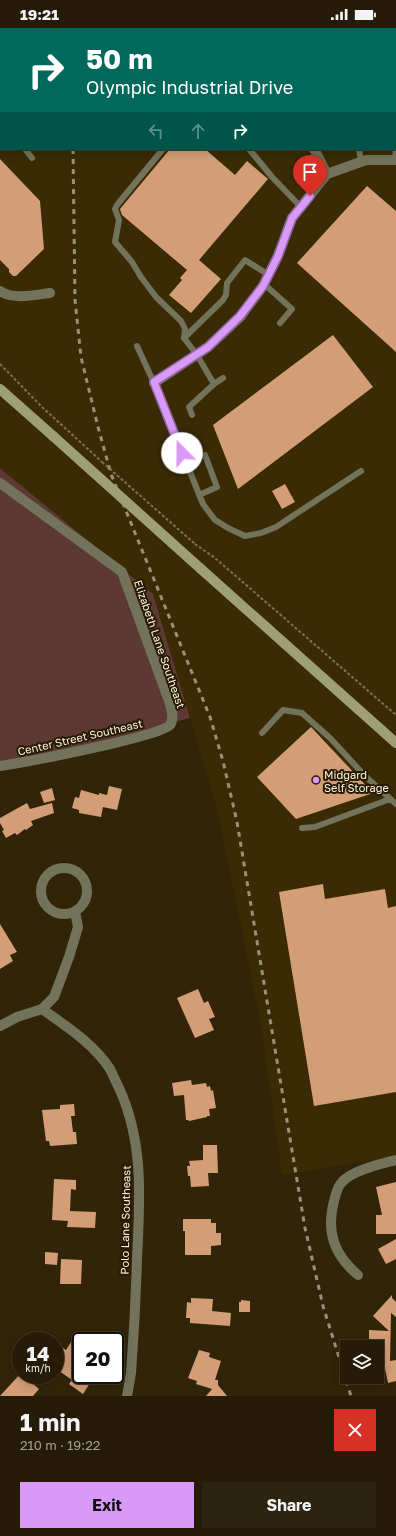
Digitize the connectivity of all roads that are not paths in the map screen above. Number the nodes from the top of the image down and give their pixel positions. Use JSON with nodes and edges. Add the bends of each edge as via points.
{"nodes":[{"id":1,"x":26,"y":150,"type":"edge"},
{"id":2,"x":162,"y":150,"type":"edge"},
{"id":3,"x":250,"y":150,"type":"edge"},
{"id":4,"x":315,"y":150,"type":"edge"},
{"id":5,"x":359,"y":150,"type":"edge"},
{"id":6,"x":396,"y":150,"type":"edge"},
{"id":7,"x":32,"y":158,"type":"dead end"},
{"id":8,"x":395,"y":160,"type":"edge"},
{"id":9,"x":361,"y":161,"type":"junction"},
{"id":10,"x":327,"y":174,"type":"junction"},
{"id":11,"x":301,"y":207,"type":"junction"},
{"id":12,"x":266,"y":279,"type":"junction"},
{"id":13,"x":0,"y":291,"type":"edge"},
{"id":14,"x":50,"y":293,"type":"dead end"},
{"id":15,"x":280,"y":323,"type":"dead end"},
{"id":16,"x":184,"y":338,"type":"junction"},
{"id":17,"x":137,"y":346,"type":"dead end"},
{"id":18,"x":197,"y":355,"type":"junction"},
{"id":19,"x":223,"y":378,"type":"dead end"},
{"id":20,"x":154,"y":382,"type":"junction"},
{"id":21,"x":214,"y":384,"type":"junction"},
{"id":22,"x":0,"y":389,"type":"edge"},
{"id":23,"x":192,"y":415,"type":"dead end"},
{"id":24,"x":206,"y":455,"type":"dead end"},
{"id":25,"x":361,"y":471,"type":"dead end"},
{"id":26,"x":0,"y":483,"type":"edge"},
{"id":27,"x":199,"y":495,"type":"junction"},
{"id":28,"x":165,"y":729,"type":"joint"},
{"id":29,"x":262,"y":733,"type":"dead end"},
{"id":30,"x":396,"y":743,"type":"edge"},
{"id":31,"x":0,"y":766,"type":"edge"},
{"id":32,"x":390,"y":799,"type":"junction"},
{"id":33,"x":396,"y":804,"type":"edge"},
{"id":34,"x":302,"y":828,"type":"dead end"},
{"id":35,"x":75,"y":911,"type":"junction"},
{"id":36,"x":42,"y":1009,"type":"junction"},
{"id":37,"x":0,"y":1026,"type":"edge"},
{"id":38,"x":396,"y":1160,"type":"edge"},
{"id":39,"x":358,"y":1275,"type":"dead end"},
{"id":40,"x":127,"y":1396,"type":"edge"}],
"edges":[{"from":1,"to":7,"type":"lane"},
{"from":2,"to":16,"type":"lane","via":[[117,205],[115,209],[119,220],[115,242],[156,297],[181,320],[185,329]]},
{"from":3,"to":11,"type":"lane"},
{"from":4,"to":10,"type":"street"},
{"from":5,"to":9,"type":"lane"},
{"from":6,"to":8,"type":"lane"},
{"from":8,"to":9,"type":"street"},
{"from":9,"to":10,"type":"street"},
{"from":10,"to":11,"type":"street"},
{"from":11,"to":12,"type":"street","via":[[292,218],[278,256]]},
{"from":12,"to":15,"type":"lane","via":[[292,309]]},
{"from":12,"to":16,"type":"lane","via":[[245,260],[227,283],[223,300]]},
{"from":12,"to":18,"type":"street","via":[[240,316]]},
{"from":13,"to":14,"type":"street","via":[[14,296]]},
{"from":16,"to":18,"type":"lane"},
{"from":17,"to":20,"type":"lane"},
{"from":18,"to":20,"type":"street"},
{"from":18,"to":21,"type":"lane"},
{"from":19,"to":21,"type":"lane"},
{"from":20,"to":27,"type":"lane"},
{"from":21,"to":23,"type":"lane","via":[[189,407]]},
{"from":22,"to":30,"type":"main road","bridge":true},
{"from":24,"to":27,"type":"lane","via":[[218,487]]},
{"from":25,"to":27,"type":"lane","via":[[276,527],[245,536],[215,520]]},
{"from":26,"to":28,"type":"street","name":"Elizabeth Lane Southeast","via":[[122,572],[169,701],[172,720]]},
{"from":28,"to":31,"type":"street","name":"Center Street Southeast","via":[[114,743]]},
{"from":29,"to":32,"type":"lane","via":[[283,710],[302,713]]},
{"from":32,"to":33,"type":"lane"},
{"from":32,"to":34,"type":"lane","via":[[315,827]]},
{"from":35,"to":35,"type":"street","via":[[86,898],[85,881],[75,871],[65,868],[54,870],[44,879],[41,888],[46,906],[56,913],[68,914]]},
{"from":35,"to":36,"type":"street","via":[[78,927],[70,957],[54,997]]},
{"from":36,"to":37,"type":"street"},
{"from":36,"to":40,"type":"street","name":"Polo Lane Southeast","via":[[69,1028],[95,1051],[110,1069],[129,1112],[137,1146],[140,1190],[138,1242],[131,1372]]},
{"from":38,"to":39,"type":"street","via":[[352,1174],[338,1189],[330,1223],[332,1233],[342,1258]]}]}
